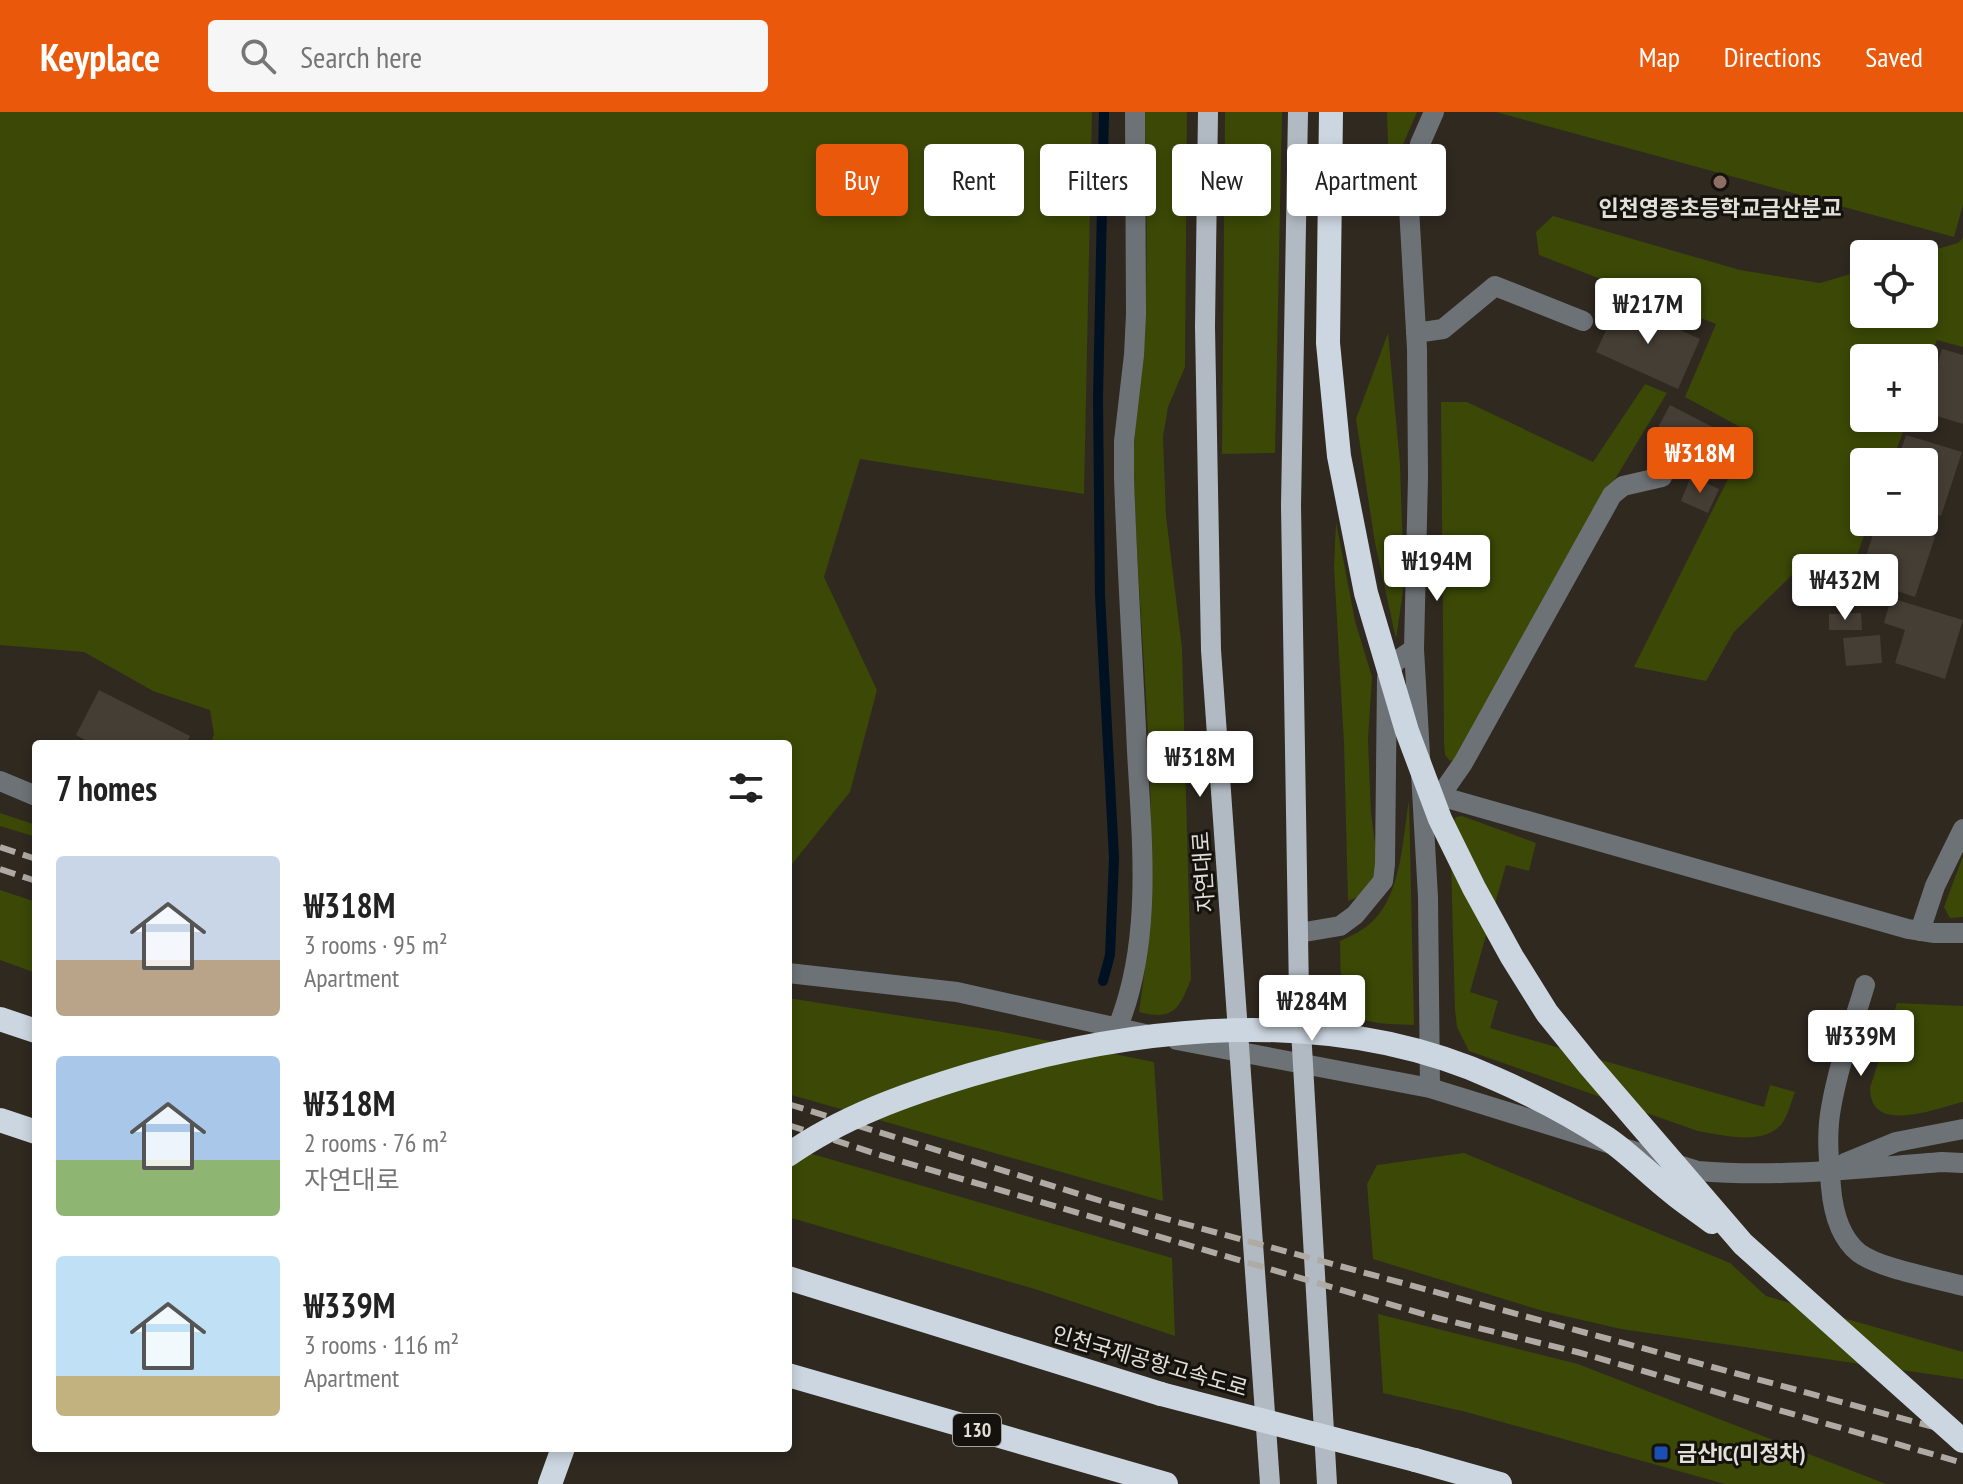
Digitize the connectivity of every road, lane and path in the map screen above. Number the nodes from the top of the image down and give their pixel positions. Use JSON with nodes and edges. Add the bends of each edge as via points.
{"nodes":[{"id":1,"x":1135,"y":112,"type":"edge"},
{"id":2,"x":1208,"y":112,"type":"edge"},
{"id":3,"x":1298,"y":112,"type":"edge"},
{"id":4,"x":1331,"y":112,"type":"edge"},
{"id":5,"x":1434,"y":112,"type":"edge"},
{"id":6,"x":1583,"y":321,"type":"dead end"},
{"id":7,"x":1416,"y":333,"type":"junction"},
{"id":8,"x":1662,"y":477,"type":"dead end"},
{"id":9,"x":1414,"y":649,"type":"junction"},
{"id":10,"x":0,"y":781,"type":"edge"},
{"id":11,"x":1431,"y":793,"type":"junction"},
{"id":12,"x":32,"y":794,"type":"edge"},
{"id":13,"x":1963,"y":829,"type":"edge"},
{"id":14,"x":1920,"y":931,"type":"junction"},
{"id":15,"x":1299,"y":933,"type":"junction"},
{"id":16,"x":1963,"y":933,"type":"edge"},
{"id":17,"x":792,"y":973,"type":"edge"},
{"id":18,"x":1865,"y":985,"type":"dead end"},
{"id":19,"x":0,"y":1019,"type":"edge"},
{"id":20,"x":1117,"y":1029,"type":"junction"},
{"id":21,"x":32,"y":1030,"type":"edge"},
{"id":22,"x":1240,"y":1052,"type":"junction"},
{"id":23,"x":1302,"y":1063,"type":"junction"},
{"id":24,"x":1430,"y":1088,"type":"junction"},
{"id":25,"x":0,"y":1120,"type":"edge"},
{"id":26,"x":1963,"y":1129,"type":"edge"},
{"id":27,"x":32,"y":1131,"type":"edge"},
{"id":28,"x":792,"y":1153,"type":"edge"},
{"id":29,"x":1963,"y":1163,"type":"edge"},
{"id":30,"x":1830,"y":1169,"type":"junction"},
{"id":31,"x":1743,"y":1244,"type":"junction"},
{"id":32,"x":792,"y":1279,"type":"edge"},
{"id":33,"x":1963,"y":1286,"type":"edge"},
{"id":34,"x":792,"y":1376,"type":"edge"},
{"id":35,"x":1963,"y":1441,"type":"edge"},
{"id":36,"x":562,"y":1452,"type":"edge"},
{"id":37,"x":550,"y":1484,"type":"edge"},
{"id":38,"x":1166,"y":1484,"type":"edge"},
{"id":39,"x":1270,"y":1484,"type":"edge"},
{"id":40,"x":1327,"y":1484,"type":"edge"},
{"id":41,"x":1500,"y":1484,"type":"edge"}],
"edges":[{"from":1,"to":20,"type":"street","via":[[1135,327],[1124,477],[1142,900],[1131,990]]},
{"from":2,"to":22,"type":"main road","name":"자연대로","via":[[1205,327],[1211,650]]},
{"from":3,"to":15,"type":"main road","via":[[1291,506]]},
{"from":4,"to":31,"type":"highway","bridge":true,"via":[[1328,343],[1339,456],[1366,593],[1407,731],[1440,819],[1474,888],[1547,1013]]},
{"from":5,"to":7,"type":"street","via":[[1420,144],[1409,207]]},
{"from":6,"to":7,"type":"street","via":[[1495,286],[1443,329]]},
{"from":7,"to":9,"type":"street"},
{"from":8,"to":11,"type":"street","via":[[1623,486],[1612,495],[1463,763]]},
{"from":9,"to":11,"type":"street"},
{"from":9,"to":15,"type":"street","via":[[1395,662],[1387,678],[1383,881],[1340,926]]},
{"from":10,"to":12,"type":"street"},
{"from":11,"to":14,"type":"street"},
{"from":11,"to":24,"type":"street"},
{"from":13,"to":14,"type":"street"},
{"from":14,"to":16,"type":"street"},
{"from":15,"to":23,"type":"main road"},
{"from":17,"to":20,"type":"street","via":[[957,992]]},
{"from":18,"to":30,"type":"street","via":[[1831,1109]]},
{"from":19,"to":21,"type":"highway"},
{"from":20,"to":22,"type":"street"},
{"from":22,"to":23,"type":"street"},
{"from":22,"to":39,"type":"main road","name":"자연대로"},
{"from":23,"to":24,"type":"street"},
{"from":23,"to":40,"type":"main road"},
{"from":24,"to":30,"type":"street","via":[[1698,1171]]},
{"from":25,"to":27,"type":"highway"},
{"from":26,"to":30,"type":"street","via":[[1896,1142]]},
{"from":28,"to":31,"type":"highway","bridge":true,"via":[[915,1092],[1088,1046],[1251,1029],[1330,1033],[1416,1049],[1553,1106],[1610,1140]]},
{"from":29,"to":30,"type":"street"},
{"from":30,"to":33,"type":"street","via":[[1838,1226],[1860,1253]]},
{"from":31,"to":35,"type":"highway","bridge":true},
{"from":32,"to":41,"type":"highway","name":"인천국제공항고속도로","bridge":true,"via":[[1161,1394]]},
{"from":34,"to":38,"type":"highway","number":"130"},
{"from":36,"to":37,"type":"highway"}]}
